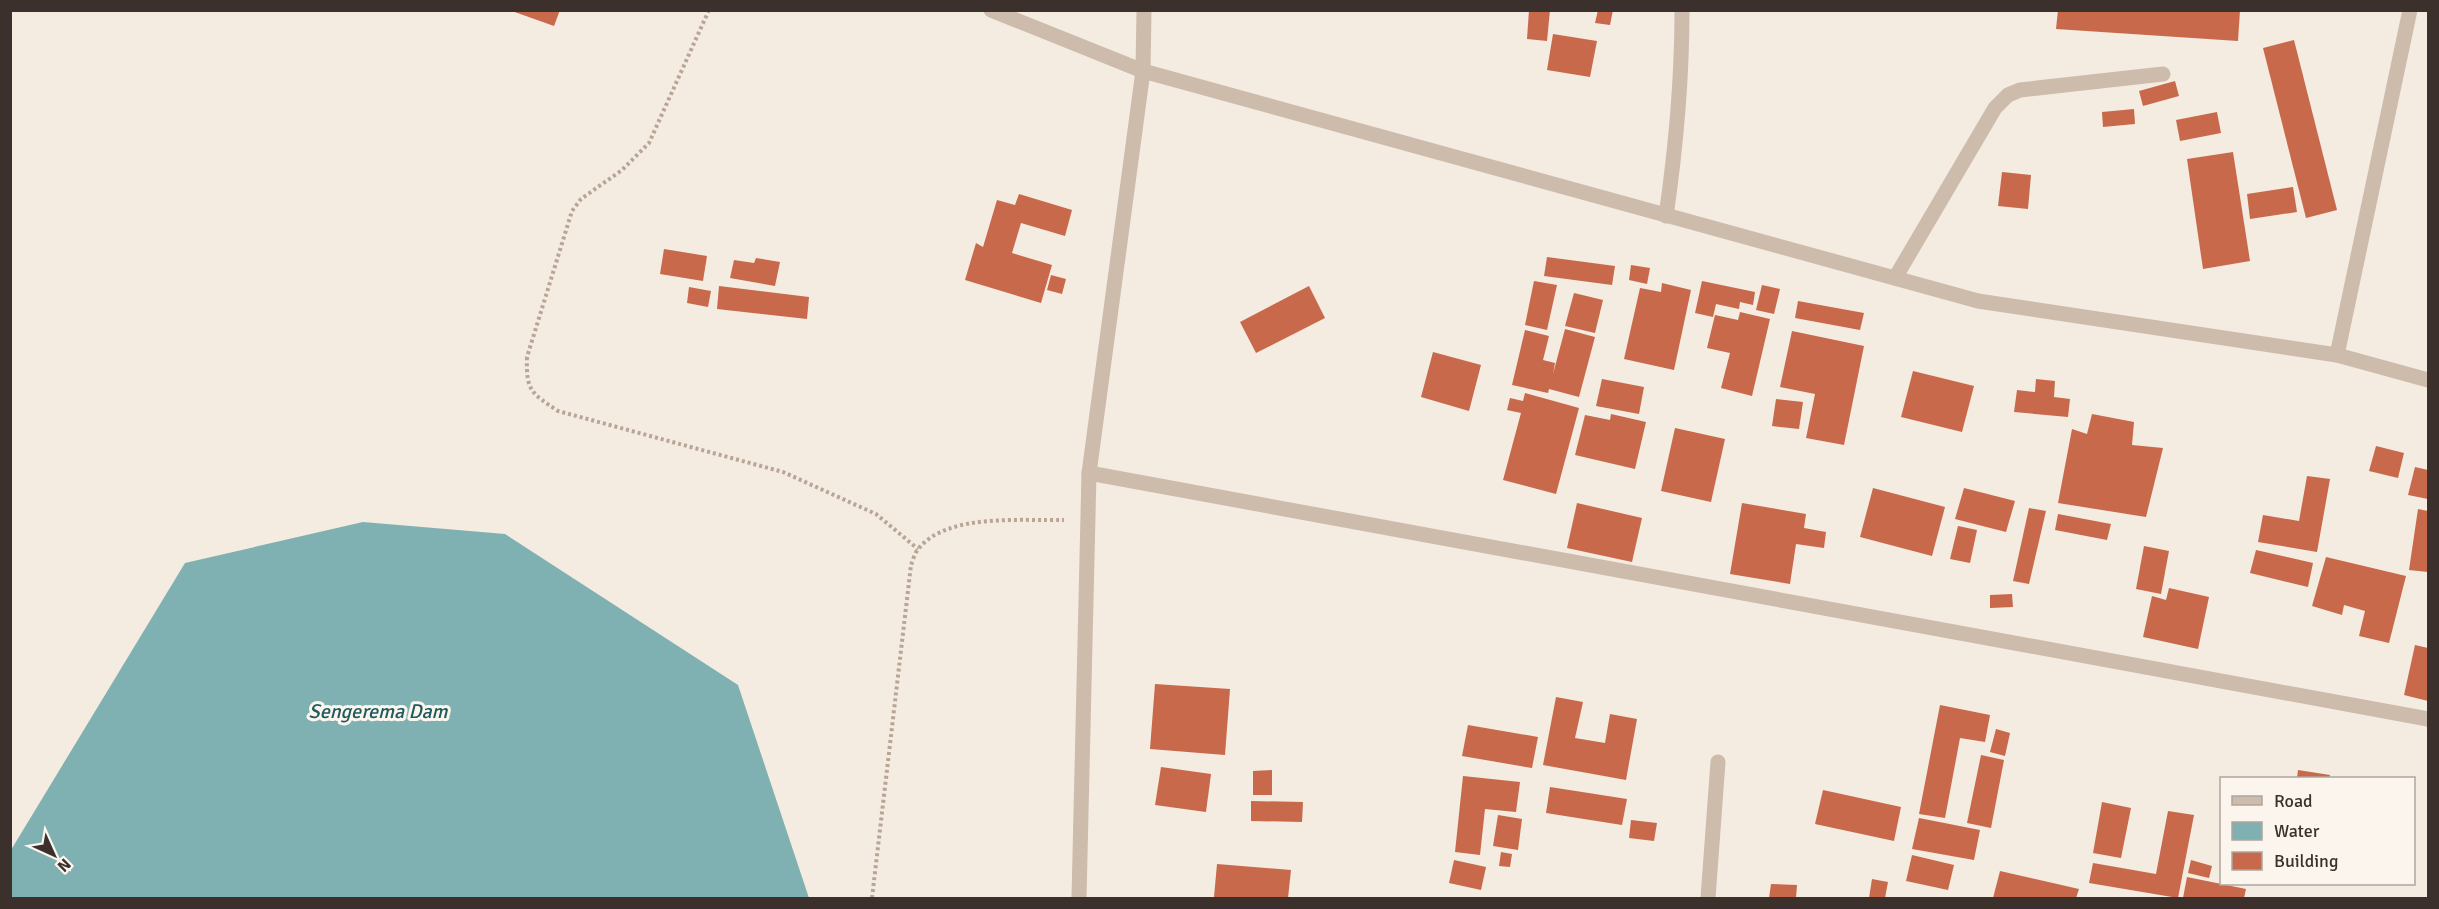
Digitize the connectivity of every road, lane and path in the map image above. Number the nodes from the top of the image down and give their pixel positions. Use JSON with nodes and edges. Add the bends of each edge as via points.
{"nodes":[{"id":1,"x":709,"y":10,"type":"edge"},
{"id":2,"x":991,"y":10,"type":"edge"},
{"id":3,"x":1144,"y":10,"type":"edge"},
{"id":4,"x":1682,"y":10,"type":"edge"},
{"id":5,"x":2410,"y":10,"type":"edge"},
{"id":6,"x":1143,"y":71,"type":"junction"},
{"id":7,"x":2163,"y":74,"type":"dead end"},
{"id":8,"x":1666,"y":216,"type":"junction"},
{"id":9,"x":1895,"y":278,"type":"junction"},
{"id":10,"x":2337,"y":355,"type":"junction"},
{"id":11,"x":2428,"y":380,"type":"edge"},
{"id":12,"x":1089,"y":473,"type":"junction"},
{"id":13,"x":1089,"y":520,"type":"junction"},
{"id":14,"x":918,"y":549,"type":"junction"},
{"id":15,"x":2428,"y":719,"type":"edge"},
{"id":16,"x":1718,"y":762,"type":"dead end"},
{"id":17,"x":872,"y":898,"type":"edge"},
{"id":18,"x":1079,"y":898,"type":"edge"},
{"id":19,"x":1708,"y":898,"type":"edge"}],
"edges":[{"from":1,"to":14,"type":"path","via":[[649,143],[622,170],[581,199],[572,211],[527,357],[526,380],[532,394],[558,411],[783,472],[876,514]]},
{"from":2,"to":6,"type":"street"},
{"from":3,"to":6,"type":"street"},
{"from":4,"to":8,"type":"street","via":[[1682,77]]},
{"from":5,"to":10,"type":"street"},
{"from":6,"to":8,"type":"street"},
{"from":6,"to":12,"type":"street"},
{"from":7,"to":9,"type":"street","via":[[2020,90],[2008,95],[1995,108]]},
{"from":8,"to":9,"type":"street"},
{"from":9,"to":10,"type":"street","via":[[1978,301]]},
{"from":10,"to":11,"type":"street"},
{"from":12,"to":13,"type":"street"},
{"from":12,"to":15,"type":"street"},
{"from":13,"to":14,"type":"path","via":[[990,522],[952,527]]},
{"from":13,"to":18,"type":"street"},
{"from":14,"to":17,"type":"path","via":[[911,565]]},
{"from":16,"to":19,"type":"street"}]}
